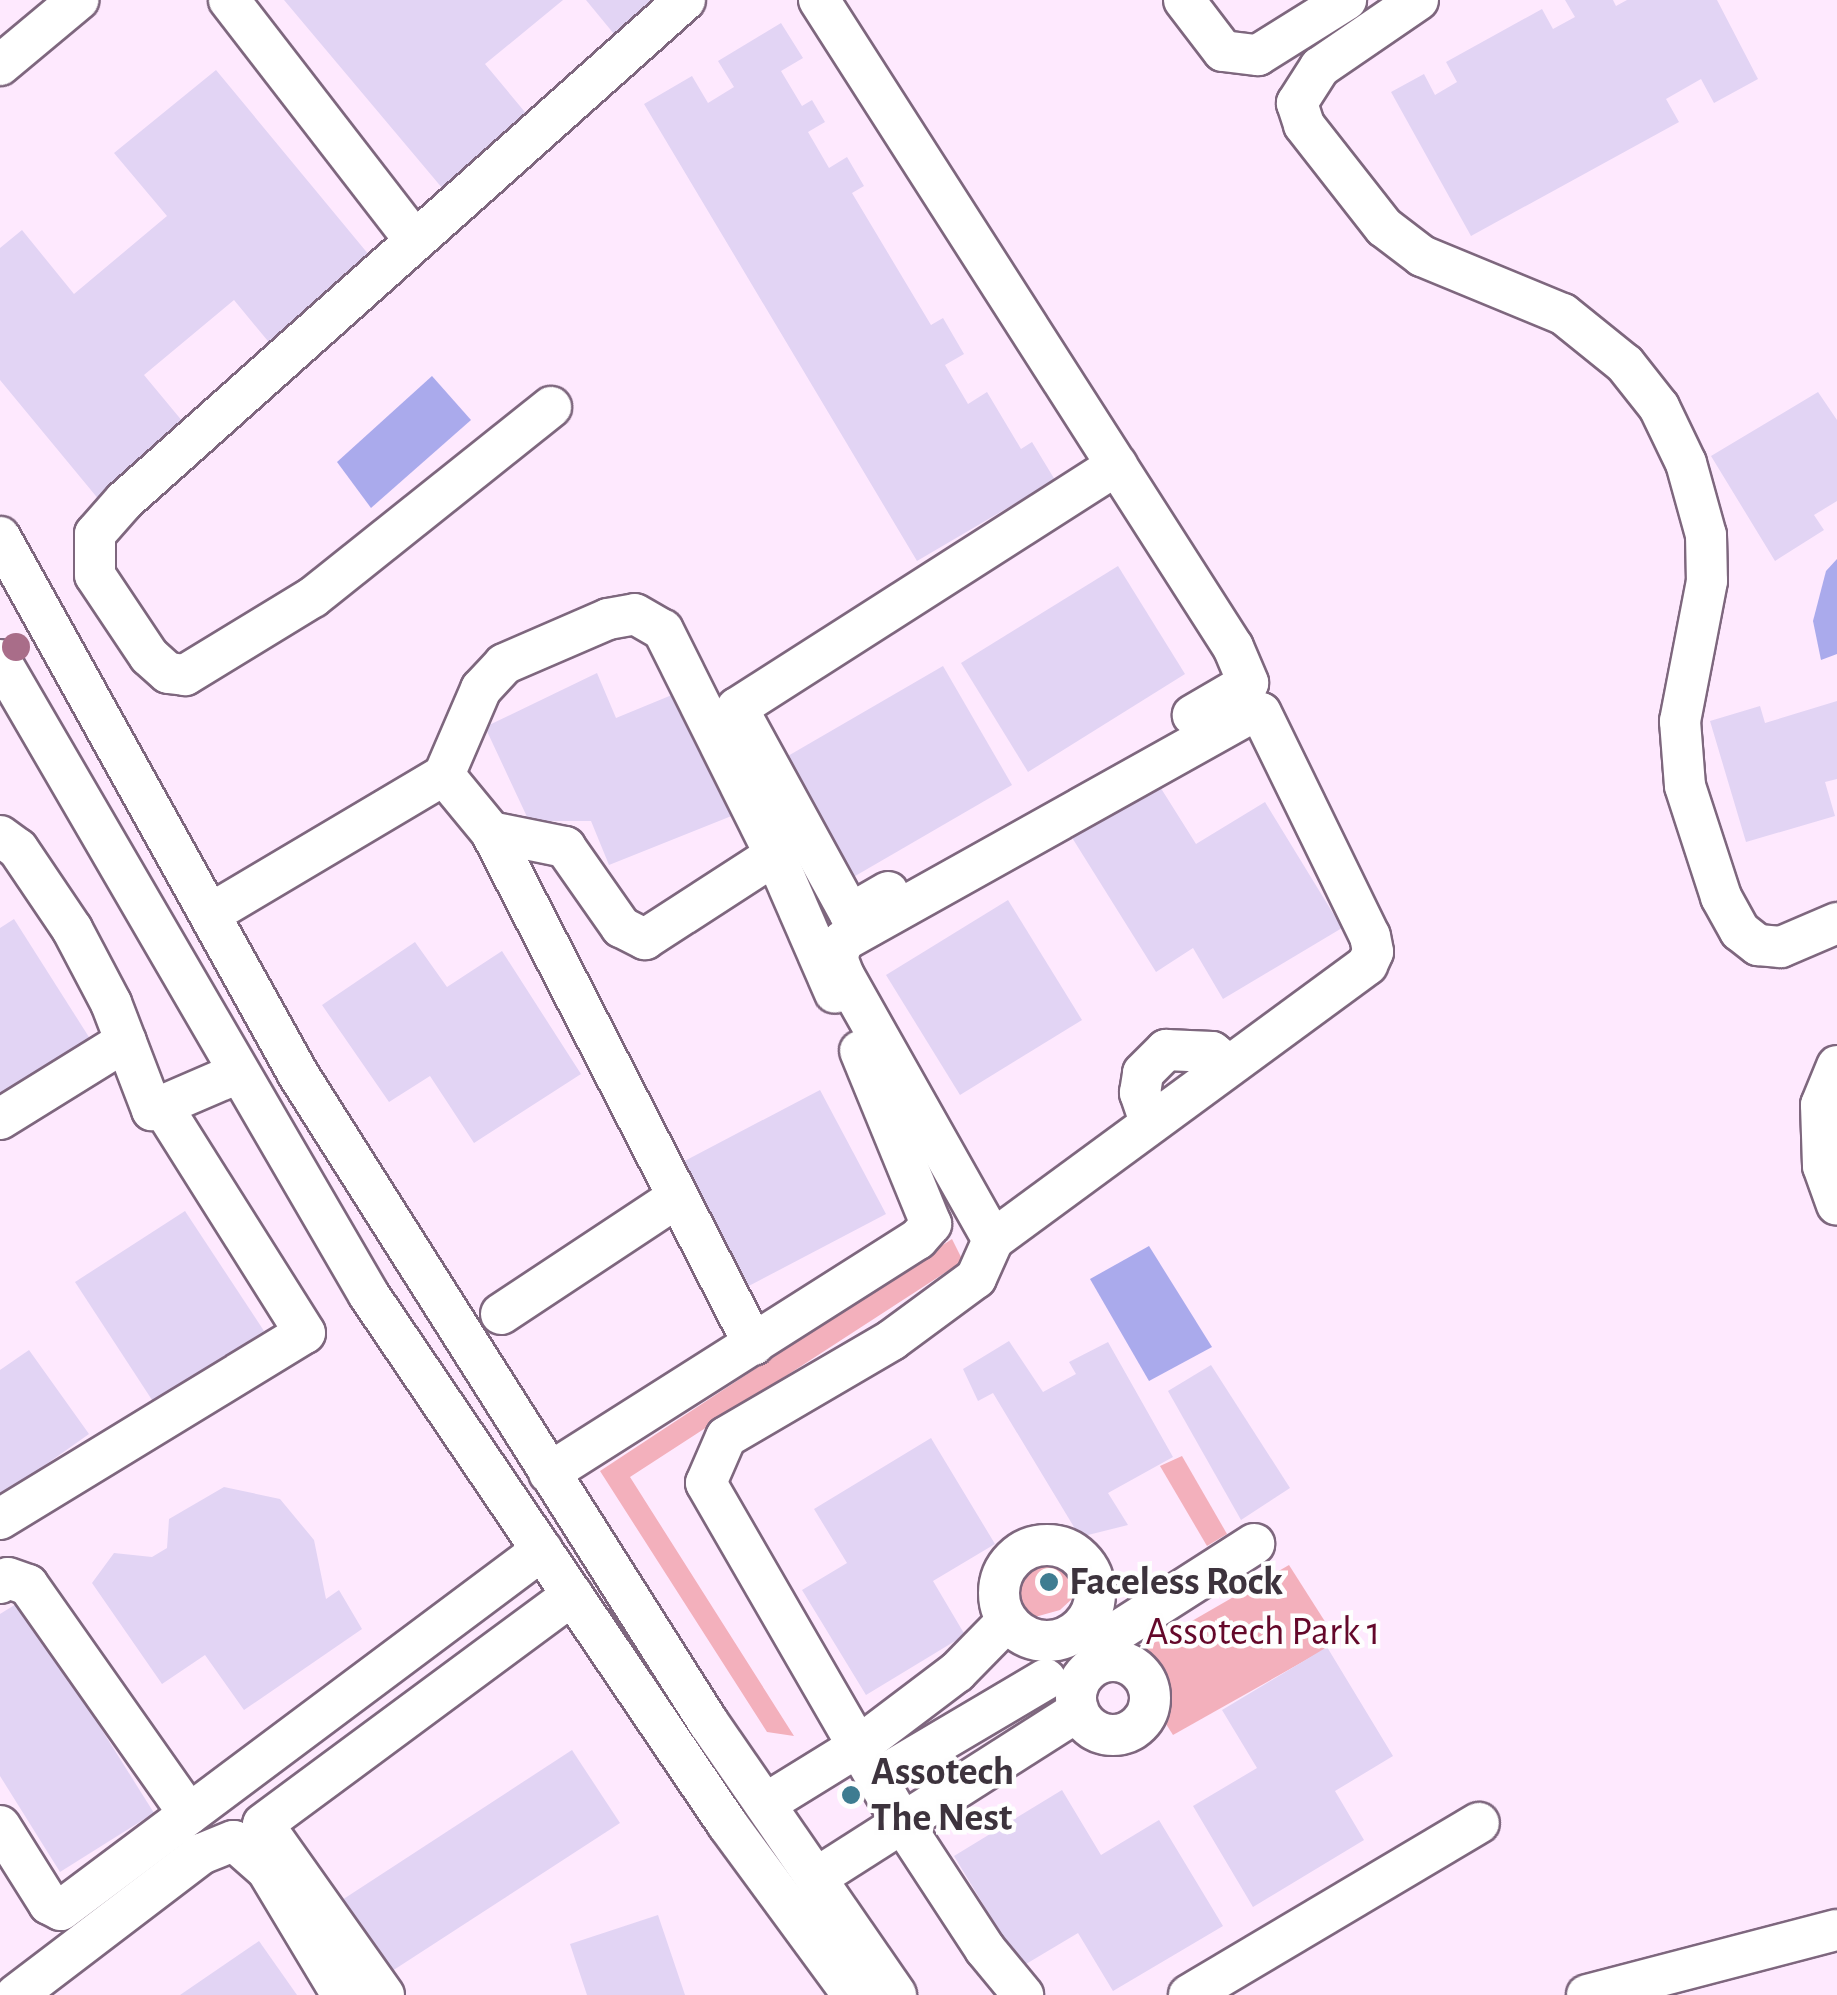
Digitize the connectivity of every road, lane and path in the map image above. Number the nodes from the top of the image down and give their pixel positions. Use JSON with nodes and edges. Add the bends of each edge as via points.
{"nodes":[{"id":1,"x":78,"y":0,"type":"edge"},
{"id":2,"x":229,"y":0,"type":"edge"},
{"id":3,"x":685,"y":0,"type":"edge"},
{"id":4,"x":819,"y":0,"type":"edge"},
{"id":5,"x":1184,"y":0,"type":"edge"},
{"id":6,"x":1346,"y":0,"type":"edge"},
{"id":7,"x":1418,"y":0,"type":"edge"},
{"id":8,"x":0,"y":65,"type":"edge"},
{"id":9,"x":415,"y":241,"type":"junction"},
{"id":10,"x":551,"y":407,"type":"dead end"},
{"id":11,"x":1116,"y":466,"type":"junction"},
{"id":12,"x":0,"y":537,"type":"edge"},
{"id":13,"x":0,"y":660,"type":"edge"},
{"id":14,"x":104,"y":724,"type":"junction"},
{"id":15,"x":54,"y":760,"type":"junction"},
{"id":16,"x":444,"y":774,"type":"junction"},
{"id":17,"x":491,"y":832,"type":"junction"},
{"id":18,"x":0,"y":836,"type":"edge"},
{"id":19,"x":775,"y":855,"type":"junction"},
{"id":20,"x":210,"y":914,"type":"junction"},
{"id":21,"x":1837,"y":922,"type":"edge"},
{"id":22,"x":126,"y":1042,"type":"junction"},
{"id":23,"x":1837,"y":1066,"type":"edge"},
{"id":24,"x":238,"y":1073,"type":"junction"},
{"id":25,"x":162,"y":1106,"type":"junction"},
{"id":26,"x":0,"y":1119,"type":"edge"},
{"id":27,"x":678,"y":1196,"type":"junction"},
{"id":28,"x":1837,"y":1205,"type":"edge"},
{"id":29,"x":993,"y":1240,"type":"junction"},
{"id":30,"x":502,"y":1314,"type":"dead end"},
{"id":31,"x":754,"y":1345,"type":"junction"},
{"id":32,"x":548,"y":1473,"type":"junction"},
{"id":33,"x":0,"y":1519,"type":"edge"},
{"id":34,"x":1254,"y":1544,"type":"dead end"},
{"id":35,"x":542,"y":1550,"type":"junction"},
{"id":36,"x":0,"y":1583,"type":"edge"},
{"id":37,"x":573,"y":1595,"type":"junction"},
{"id":38,"x":1008,"y":1621,"type":"junction"},
{"id":39,"x":1101,"y":1640,"type":"junction"},
{"id":40,"x":1046,"y":1679,"type":"dead end"},
{"id":41,"x":1078,"y":1710,"type":"junction"},
{"id":42,"x":736,"y":1762,"type":"junction"},
{"id":43,"x":868,"y":1763,"type":"junction"},
{"id":44,"x":702,"y":1786,"type":"junction"},
{"id":45,"x":765,"y":1804,"type":"junction"},
{"id":46,"x":189,"y":1814,"type":"junction"},
{"id":47,"x":902,"y":1822,"type":"junction"},
{"id":48,"x":1479,"y":1823,"type":"dead end"},
{"id":49,"x":0,"y":1826,"type":"edge"},
{"id":50,"x":816,"y":1878,"type":"junction"},
{"id":51,"x":1837,"y":1930,"type":"edge"},
{"id":52,"x":16,"y":1995,"type":"edge"},
{"id":53,"x":342,"y":1995,"type":"edge"},
{"id":54,"x":384,"y":1995,"type":"edge"},
{"id":55,"x":852,"y":1995,"type":"edge"},
{"id":56,"x":896,"y":1995,"type":"edge"},
{"id":57,"x":1023,"y":1995,"type":"edge"},
{"id":58,"x":1189,"y":1995,"type":"edge"},
{"id":59,"x":1587,"y":1995,"type":"edge"}],
"edges":[{"from":1,"to":8,"type":"street"},
{"from":2,"to":9,"type":"street"},
{"from":3,"to":9,"type":"street"},
{"from":4,"to":11,"type":"street"},
{"from":5,"to":6,"type":"street","via":[[1223,51],[1258,55]]},
{"from":7,"to":21,"type":"street","via":[[1320,67],[1297,103],[1304,125],[1384,227],[1422,256],[1563,314],[1624,364],[1659,407],[1686,462],[1706,535],[1707,581],[1680,722],[1684,786],[1721,897],[1740,931],[1758,945],[1781,947]]},
{"from":9,"to":10,"type":"street","via":[[95,534],[95,575],[149,656],[168,673],[185,676],[202,668],[313,597]]},
{"from":11,"to":11,"type":"street","via":[[1233,647],[1248,683],[850,914],[737,708]]},
{"from":12,"to":14,"type":"street"},
{"from":13,"to":15,"type":"street"},
{"from":14,"to":15,"type":"street"},
{"from":14,"to":20,"type":"street"},
{"from":15,"to":24,"type":"street"},
{"from":16,"to":17,"type":"street"},
{"from":16,"to":19,"type":"street","via":[[481,689],[504,664],[635,614],[663,630]]},
{"from":16,"to":20,"type":"street"},
{"from":17,"to":19,"type":"street","via":[[565,848],[622,926],[645,938]]},
{"from":17,"to":27,"type":"street"},
{"from":18,"to":22,"type":"street","via":[[18,849],[72,929]]},
{"from":19,"to":31,"type":"street","via":[[931,1224]]},
{"from":20,"to":32,"type":"street","via":[[298,1074]]},
{"from":22,"to":25,"type":"street","via":[[152,1110]]},
{"from":22,"to":26,"type":"street"},
{"from":23,"to":28,"type":"street","via":[[1820,1105],[1823,1166]]},
{"from":24,"to":25,"type":"street"},
{"from":24,"to":35,"type":"street","via":[[369,1295]]},
{"from":25,"to":33,"type":"street","via":[[305,1334]]},
{"from":27,"to":30,"type":"street"},
{"from":27,"to":31,"type":"street"},
{"from":29,"to":29,"type":"street","via":[[844,976],[836,958],[844,940],[1244,716],[1261,714],[1272,725],[1373,952],[1367,965],[1149,1119]]},
{"from":29,"to":43,"type":"street","via":[[976,1278],[892,1340],[726,1438],[711,1462],[706,1483],[712,1500]]},
{"from":31,"to":32,"type":"street"},
{"from":32,"to":42,"type":"street"},
{"from":34,"to":39,"type":"street"},
{"from":35,"to":37,"type":"street"},
{"from":35,"to":46,"type":"street"},
{"from":36,"to":46,"type":"street","via":[[8,1578],[28,1585]]},
{"from":37,"to":44,"type":"street"},
{"from":37,"to":54,"type":"street","via":[[263,1824]]},
{"from":38,"to":39,"type":"street","via":[[1018,1632],[1048,1641]]},
{"from":38,"to":39,"type":"street","via":[[1000,1607],[1002,1575],[1022,1551],[1054,1545],[1082,1560],[1090,1573]]},
{"from":38,"to":43,"type":"street"},
{"from":39,"to":41,"type":"street","via":[[1083,1676]]},
{"from":39,"to":41,"type":"street","via":[[1145,1679],[1146,1715],[1128,1732],[1104,1734]]},
{"from":40,"to":43,"type":"street"},
{"from":41,"to":47,"type":"street"},
{"from":42,"to":44,"type":"street"},
{"from":42,"to":45,"type":"street"},
{"from":43,"to":45,"type":"street"},
{"from":43,"to":47,"type":"street"},
{"from":44,"to":55,"type":"street"},
{"from":45,"to":50,"type":"street"},
{"from":46,"to":49,"type":"street","via":[[61,1910],[49,1904]]},
{"from":47,"to":50,"type":"street"},
{"from":47,"to":57,"type":"street","via":[[985,1950]]},
{"from":48,"to":58,"type":"street"},
{"from":50,"to":56,"type":"street"},
{"from":51,"to":59,"type":"street"},
{"from":52,"to":53,"type":"street","via":[[201,1854],[234,1841],[267,1870]]}]}
